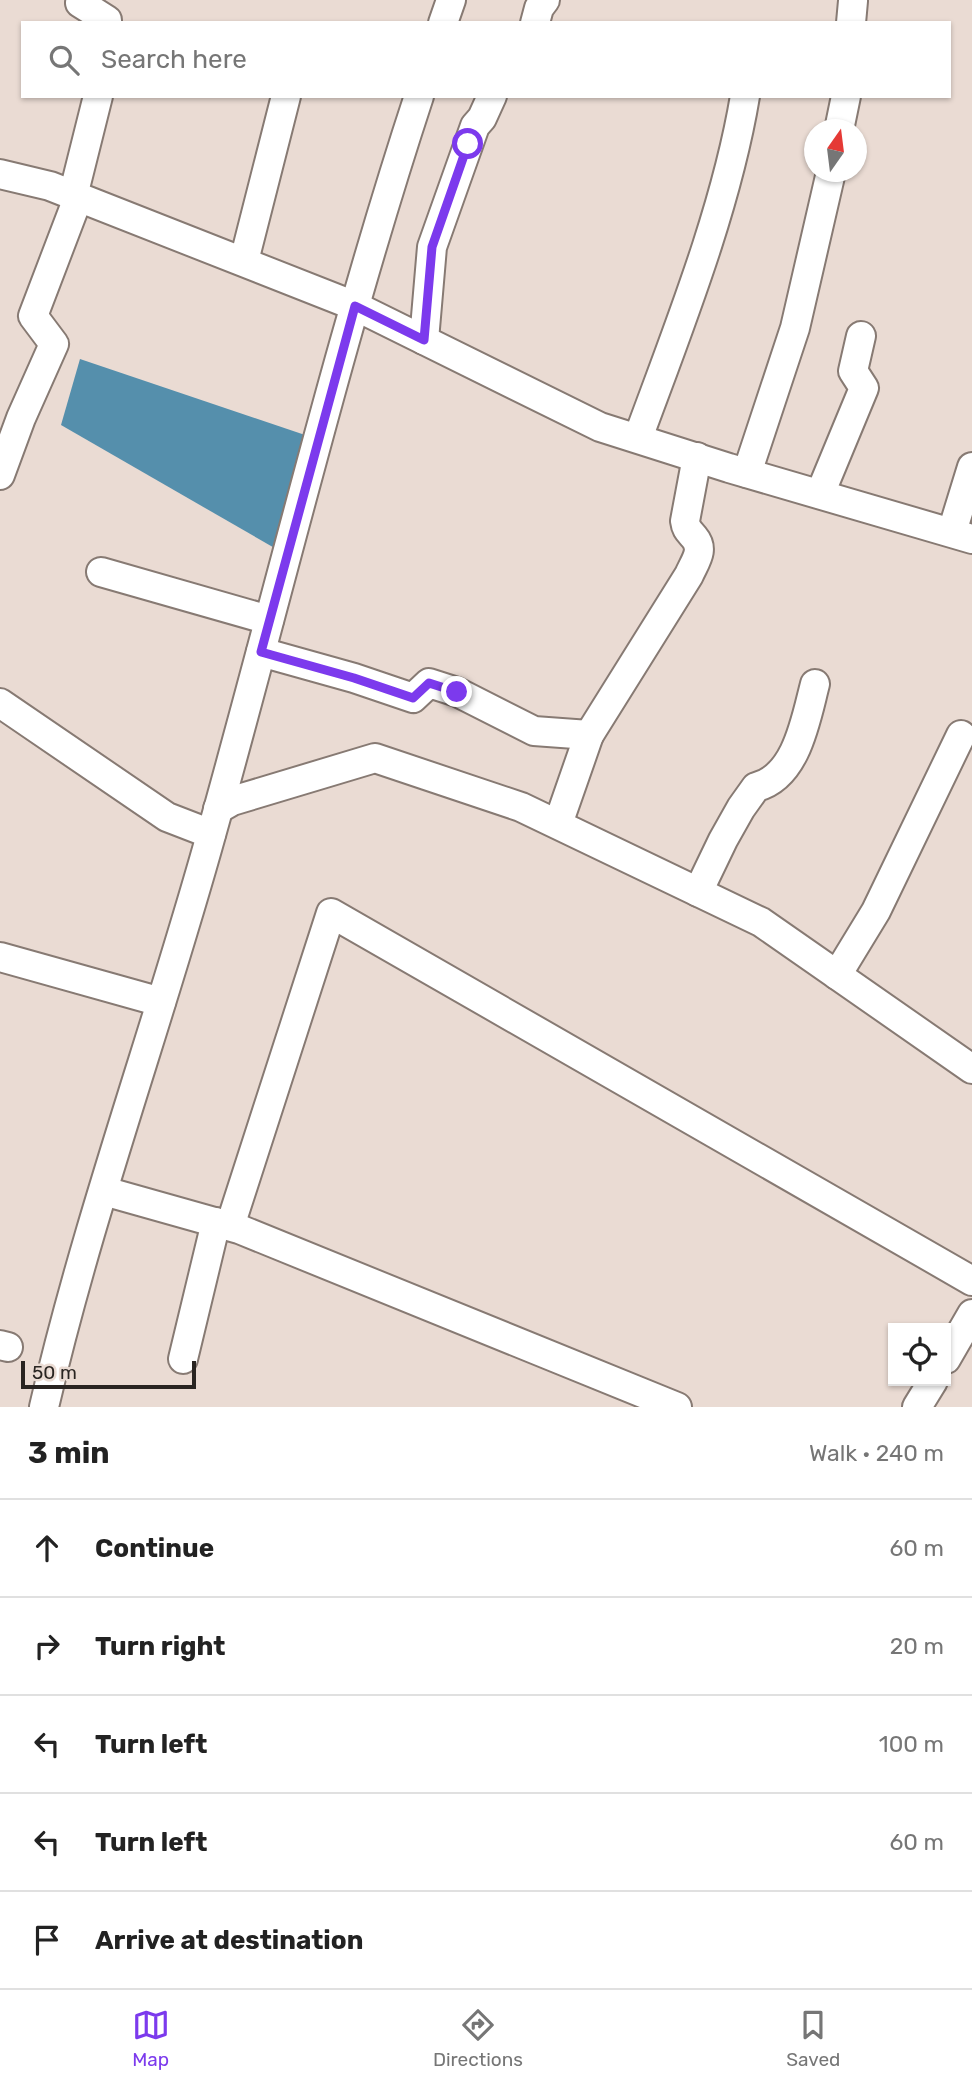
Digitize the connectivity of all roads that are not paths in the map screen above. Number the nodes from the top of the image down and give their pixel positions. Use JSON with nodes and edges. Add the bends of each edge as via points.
{"nodes":[{"id":1,"x":451,"y":0,"type":"edge"},
{"id":2,"x":545,"y":0,"type":"edge"},
{"id":3,"x":74,"y":1,"type":"edge"},
{"id":4,"x":853,"y":1,"type":"edge"},
{"id":5,"x":107,"y":21,"type":"edge"},
{"id":6,"x":444,"y":21,"type":"edge"},
{"id":7,"x":536,"y":21,"type":"edge"},
{"id":8,"x":851,"y":21,"type":"edge"},
{"id":9,"x":98,"y":98,"type":"edge"},
{"id":10,"x":285,"y":98,"type":"edge"},
{"id":11,"x":412,"y":98,"type":"edge"},
{"id":12,"x":491,"y":98,"type":"edge"},
{"id":13,"x":745,"y":98,"type":"edge"},
{"id":14,"x":846,"y":98,"type":"edge"},
{"id":15,"x":841,"y":119,"type":"edge"},
{"id":16,"x":0,"y":174,"type":"edge"},
{"id":17,"x":829,"y":182,"type":"edge"},
{"id":18,"x":75,"y":197,"type":"junction"},
{"id":19,"x":244,"y":261,"type":"junction"},
{"id":20,"x":355,"y":306,"type":"junction"},
{"id":21,"x":861,"y":336,"type":"dead end"},
{"id":22,"x":424,"y":340,"type":"junction"},
{"id":23,"x":10,"y":416,"type":"edge"},
{"id":24,"x":638,"y":438,"type":"junction"},
{"id":25,"x":697,"y":457,"type":"junction"},
{"id":26,"x":972,"y":467,"type":"edge"},
{"id":27,"x":747,"y":473,"type":"junction"},
{"id":28,"x":0,"y":475,"type":"edge"},
{"id":29,"x":820,"y":494,"type":"junction"},
{"id":30,"x":962,"y":536,"type":"edge"},
{"id":31,"x":101,"y":572,"type":"dead end"},
{"id":32,"x":269,"y":620,"type":"junction"},
{"id":33,"x":261,"y":652,"type":"junction"},
{"id":34,"x":815,"y":684,"type":"dead end"},
{"id":35,"x":0,"y":703,"type":"edge"},
{"id":36,"x":589,"y":735,"type":"junction"},
{"id":37,"x":961,"y":735,"type":"dead end"},
{"id":38,"x":215,"y":822,"type":"junction"},
{"id":39,"x":558,"y":824,"type":"junction"},
{"id":40,"x":698,"y":892,"type":"junction"},
{"id":41,"x":0,"y":957,"type":"edge"},
{"id":42,"x":837,"y":975,"type":"junction"},
{"id":43,"x":161,"y":1002,"type":"junction"},
{"id":44,"x":972,"y":1069,"type":"edge"},
{"id":45,"x":104,"y":1191,"type":"junction"},
{"id":46,"x":223,"y":1224,"type":"junction"},
{"id":47,"x":972,"y":1281,"type":"edge"},
{"id":48,"x":972,"y":1315,"type":"edge"},
{"id":49,"x":951,"y":1351,"type":"edge"},
{"id":50,"x":183,"y":1359,"type":"dead end"},
{"id":51,"x":930,"y":1386,"type":"edge"},
{"id":52,"x":44,"y":1407,"type":"edge"},
{"id":53,"x":677,"y":1407,"type":"edge"},
{"id":54,"x":917,"y":1407,"type":"edge"}],
"edges":[{"from":1,"to":6,"type":"street"},
{"from":2,"to":7,"type":"street"},
{"from":3,"to":5,"type":"street"},
{"from":4,"to":8,"type":"street"},
{"from":9,"to":18,"type":"street"},
{"from":10,"to":19,"type":"street"},
{"from":11,"to":20,"type":"street"},
{"from":12,"to":22,"type":"street","via":[[475,126],[432,247]]},
{"from":13,"to":24,"type":"street","via":[[701,263]]},
{"from":14,"to":15,"type":"street"},
{"from":16,"to":18,"type":"street"},
{"from":17,"to":27,"type":"street","via":[[795,328]]},
{"from":18,"to":19,"type":"street"},
{"from":18,"to":23,"type":"street","via":[[33,316],[54,344]]},
{"from":19,"to":20,"type":"street"},
{"from":20,"to":22,"type":"street"},
{"from":20,"to":32,"type":"street"},
{"from":21,"to":29,"type":"street","via":[[853,371],[864,388]]},
{"from":22,"to":24,"type":"street","via":[[600,427]]},
{"from":23,"to":28,"type":"street"},
{"from":24,"to":25,"type":"street"},
{"from":25,"to":27,"type":"street"},
{"from":25,"to":36,"type":"street","via":[[685,521],[700,552]]},
{"from":26,"to":30,"type":"street"},
{"from":27,"to":29,"type":"street"},
{"from":29,"to":30,"type":"street"},
{"from":31,"to":32,"type":"street"},
{"from":32,"to":33,"type":"street"},
{"from":33,"to":36,"type":"street","via":[[413,698],[429,683],[534,731]]},
{"from":33,"to":38,"type":"street"},
{"from":34,"to":40,"type":"street","via":[[797,749],[777,776],[757,787],[741,808]]},
{"from":35,"to":38,"type":"street","via":[[166,817]]},
{"from":36,"to":39,"type":"street"},
{"from":37,"to":42,"type":"street","via":[[876,911]]},
{"from":38,"to":39,"type":"street","via":[[232,801],[375,758]]},
{"from":38,"to":43,"type":"street"},
{"from":39,"to":40,"type":"street"},
{"from":40,"to":42,"type":"street","via":[[761,922]]},
{"from":41,"to":43,"type":"street"},
{"from":42,"to":44,"type":"street"},
{"from":43,"to":45,"type":"street"},
{"from":45,"to":46,"type":"street"},
{"from":45,"to":52,"type":"street"},
{"from":46,"to":47,"type":"street","via":[[331,913]]},
{"from":46,"to":50,"type":"street"},
{"from":46,"to":53,"type":"street"},
{"from":48,"to":49,"type":"street"},
{"from":51,"to":54,"type":"street"}]}
